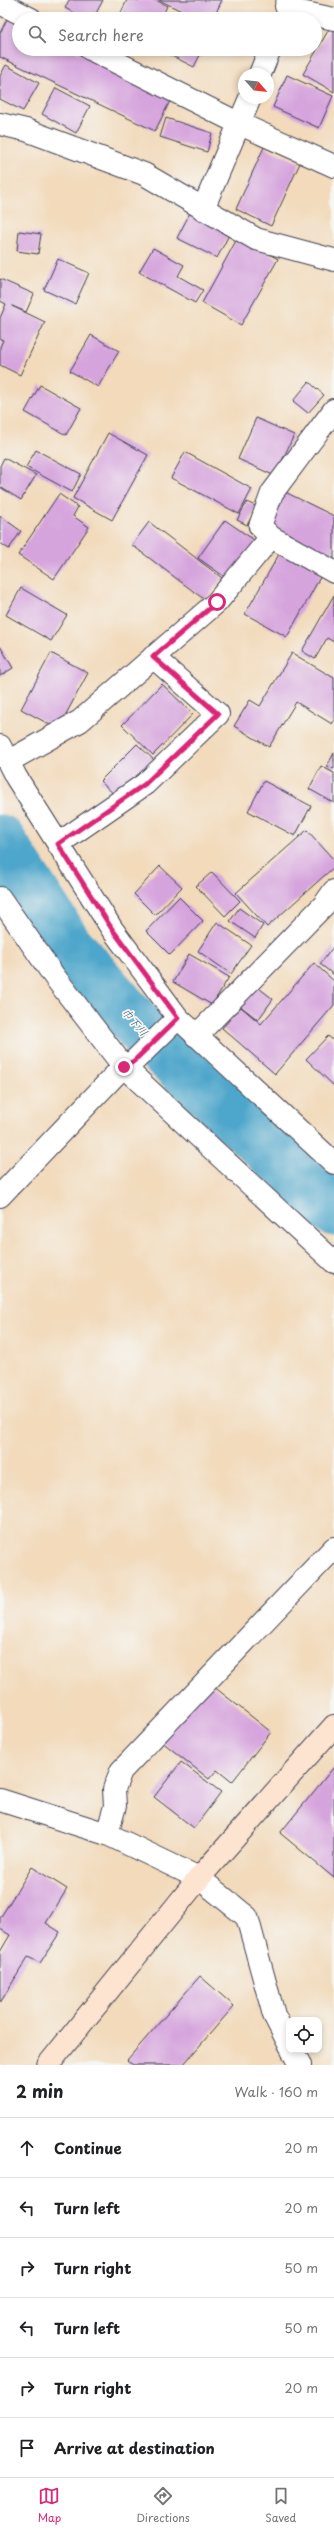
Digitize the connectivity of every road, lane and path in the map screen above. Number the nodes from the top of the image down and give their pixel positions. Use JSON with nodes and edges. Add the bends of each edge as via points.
{"nodes":[{"id":1,"x":0,"y":4,"type":"edge"},
{"id":2,"x":285,"y":8,"type":"edge"},
{"id":3,"x":17,"y":12,"type":"edge"},
{"id":4,"x":301,"y":12,"type":"edge"},
{"id":5,"x":322,"y":16,"type":"edge"},
{"id":6,"x":334,"y":18,"type":"edge"},
{"id":7,"x":104,"y":56,"type":"edge"},
{"id":8,"x":267,"y":56,"type":"edge"},
{"id":9,"x":262,"y":68,"type":"edge"},
{"id":10,"x":248,"y":104,"type":"edge"},
{"id":11,"x":0,"y":124,"type":"edge"},
{"id":12,"x":240,"y":124,"type":"junction"},
{"id":13,"x":334,"y":166,"type":"edge"},
{"id":14,"x":203,"y":209,"type":"junction"},
{"id":15,"x":334,"y":260,"type":"edge"},
{"id":16,"x":334,"y":410,"type":"edge"},
{"id":17,"x":271,"y":537,"type":"junction"},
{"id":18,"x":334,"y":572,"type":"edge"},
{"id":19,"x":153,"y":657,"type":"junction"},
{"id":20,"x":4,"y":754,"type":"edge"},
{"id":21,"x":58,"y":844,"type":"junction"},
{"id":22,"x":334,"y":891,"type":"edge"},
{"id":23,"x":0,"y":898,"type":"edge"},
{"id":24,"x":174,"y":1022,"type":"junction"},
{"id":25,"x":196,"y":1036,"type":"junction"},
{"id":26,"x":129,"y":1064,"type":"junction"},
{"id":27,"x":334,"y":1163,"type":"edge"},
{"id":28,"x":0,"y":1196,"type":"edge"},
{"id":29,"x":334,"y":1262,"type":"edge"},
{"id":30,"x":334,"y":1548,"type":"edge"},
{"id":31,"x":334,"y":1726,"type":"edge"},
{"id":32,"x":0,"y":1800,"type":"edge"},
{"id":33,"x":107,"y":1834,"type":"junction"},
{"id":34,"x":200,"y":1878,"type":"junction"},
{"id":35,"x":286,"y":2038,"type":"edge"},
{"id":36,"x":294,"y":2053,"type":"edge"},
{"id":37,"x":48,"y":2065,"type":"edge"},
{"id":38,"x":300,"y":2065,"type":"edge"}],
"edges":[{"from":1,"to":3,"type":"street"},
{"from":2,"to":4,"type":"street"},
{"from":5,"to":6,"type":"street"},
{"from":7,"to":12,"type":"street"},
{"from":8,"to":9,"type":"street"},
{"from":10,"to":12,"type":"street"},
{"from":11,"to":14,"type":"street","via":[[26,130],[144,174]]},
{"from":12,"to":13,"type":"street"},
{"from":12,"to":14,"type":"street"},
{"from":14,"to":15,"type":"street","via":[[256,239]]},
{"from":16,"to":17,"type":"street","via":[[272,494],[260,526]]},
{"from":17,"to":18,"type":"street"},
{"from":17,"to":19,"type":"street","via":[[217,602]]},
{"from":19,"to":20,"type":"street","via":[[80,721]]},
{"from":19,"to":21,"type":"street","via":[[218,714],[145,784]]},
{"from":20,"to":21,"type":"street"},
{"from":21,"to":24,"type":"street"},
{"from":22,"to":25,"type":"street","via":[[324,905]]},
{"from":23,"to":26,"type":"street","via":[[54,976]]},
{"from":24,"to":25,"type":"street"},
{"from":24,"to":26,"type":"street"},
{"from":25,"to":27,"type":"street"},
{"from":26,"to":28,"type":"street"},
{"from":26,"to":29,"type":"street"},
{"from":30,"to":33,"type":"street","via":[[121,1771],[114,1789],[115,1806]]},
{"from":31,"to":34,"type":"street"},
{"from":32,"to":33,"type":"street"},
{"from":33,"to":34,"type":"street"},
{"from":34,"to":35,"type":"street","via":[[247,1917],[274,2015]]},
{"from":34,"to":37,"type":"street"},
{"from":36,"to":38,"type":"street"}]}
